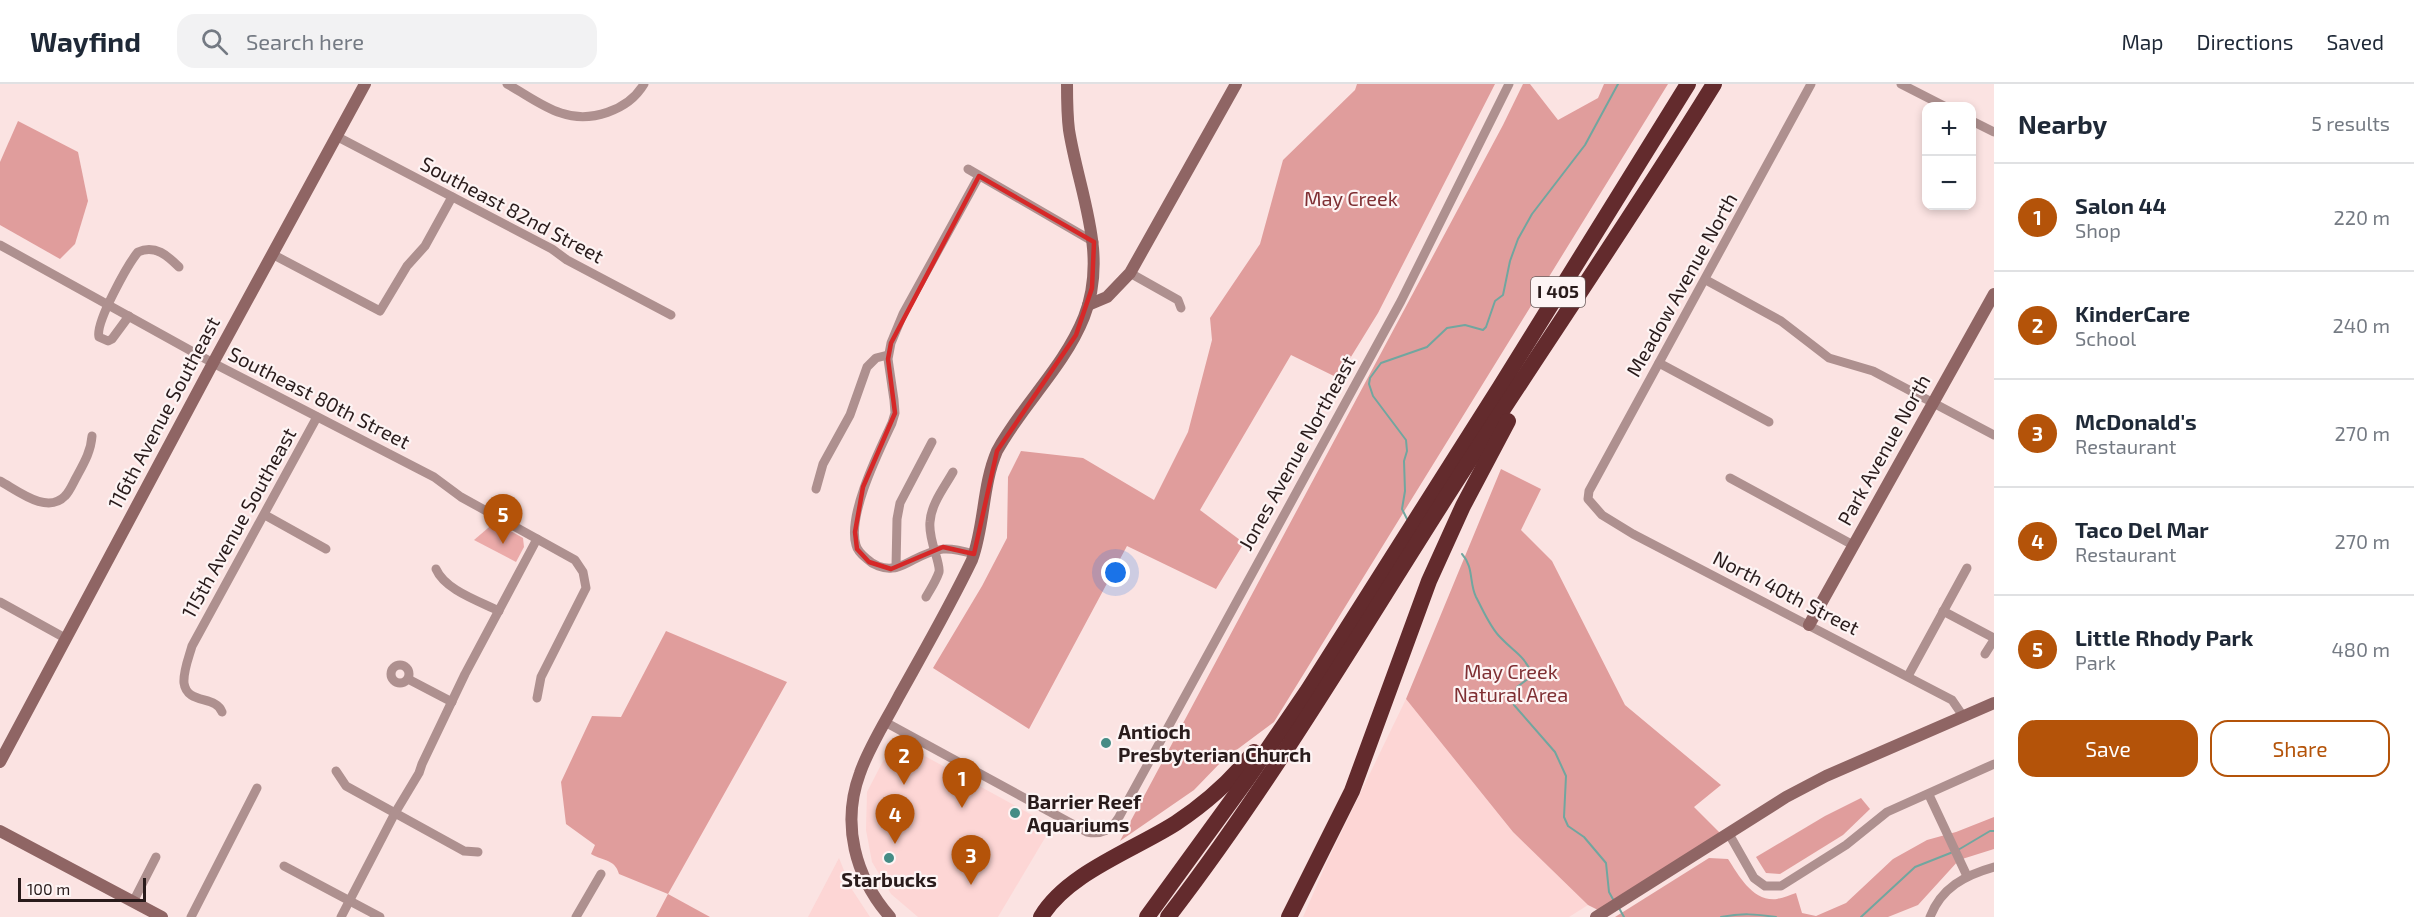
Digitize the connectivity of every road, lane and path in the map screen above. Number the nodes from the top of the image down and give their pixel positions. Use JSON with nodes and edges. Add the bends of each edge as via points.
{"nodes":[{"id":1,"x":365,"y":84,"type":"edge"},
{"id":2,"x":507,"y":84,"type":"edge"},
{"id":3,"x":644,"y":84,"type":"edge"},
{"id":4,"x":1067,"y":84,"type":"edge"},
{"id":5,"x":1236,"y":84,"type":"edge"},
{"id":6,"x":1509,"y":84,"type":"edge"},
{"id":7,"x":1688,"y":84,"type":"edge"},
{"id":8,"x":1714,"y":84,"type":"edge"},
{"id":9,"x":1811,"y":84,"type":"edge"},
{"id":10,"x":1901,"y":84,"type":"edge"},
{"id":11,"x":1936,"y":102,"type":"edge"},
{"id":12,"x":1976,"y":123,"type":"edge"},
{"id":13,"x":1994,"y":132,"type":"edge"},
{"id":14,"x":336,"y":136,"type":"junction"},
{"id":15,"x":968,"y":169,"type":"dead end"},
{"id":16,"x":979,"y":176,"type":"junction"},
{"id":17,"x":452,"y":197,"type":"junction"},
{"id":18,"x":1094,"y":242,"type":"junction"},
{"id":19,"x":0,"y":245,"type":"edge"},
{"id":20,"x":272,"y":254,"type":"junction"},
{"id":21,"x":180,"y":267,"type":"dead end"},
{"id":22,"x":1130,"y":273,"type":"junction"},
{"id":23,"x":1706,"y":280,"type":"junction"},
{"id":24,"x":1994,"y":294,"type":"edge"},
{"id":25,"x":108,"y":305,"type":"junction"},
{"id":26,"x":1088,"y":305,"type":"junction"},
{"id":27,"x":1181,"y":308,"type":"dead end"},
{"id":28,"x":671,"y":315,"type":"dead end"},
{"id":29,"x":129,"y":316,"type":"junction"},
{"id":30,"x":1556,"y":330,"type":"junction"},
{"id":31,"x":888,"y":355,"type":"junction"},
{"id":32,"x":213,"y":363,"type":"junction"},
{"id":33,"x":1659,"y":363,"type":"junction"},
{"id":34,"x":1934,"y":403,"type":"junction"},
{"id":35,"x":317,"y":417,"type":"junction"},
{"id":36,"x":1769,"y":422,"type":"dead end"},
{"id":37,"x":1994,"y":435,"type":"edge"},
{"id":38,"x":92,"y":436,"type":"dead end"},
{"id":39,"x":932,"y":442,"type":"dead end"},
{"id":40,"x":953,"y":472,"type":"dead end"},
{"id":41,"x":1730,"y":478,"type":"dead end"},
{"id":42,"x":0,"y":480,"type":"edge"},
{"id":43,"x":1443,"y":487,"type":"junction"},
{"id":44,"x":816,"y":489,"type":"dead end"},
{"id":45,"x":1589,"y":503,"type":"joint"},
{"id":46,"x":265,"y":515,"type":"junction"},
{"id":47,"x":537,"y":538,"type":"junction"},
{"id":48,"x":1853,"y":545,"type":"junction"},
{"id":49,"x":326,"y":549,"type":"dead end"},
{"id":50,"x":933,"y":550,"type":"junction"},
{"id":51,"x":974,"y":554,"type":"junction"},
{"id":52,"x":896,"y":567,"type":"junction"},
{"id":53,"x":1967,"y":568,"type":"dead end"},
{"id":54,"x":436,"y":569,"type":"dead end"},
{"id":55,"x":1390,"y":573,"type":"junction"},
{"id":56,"x":926,"y":597,"type":"dead end"},
{"id":57,"x":3,"y":604,"type":"edge"},
{"id":58,"x":499,"y":611,"type":"junction"},
{"id":59,"x":1943,"y":611,"type":"junction"},
{"id":60,"x":0,"y":616,"type":"edge"},
{"id":61,"x":1809,"y":625,"type":"junction"},
{"id":62,"x":1346,"y":629,"type":"junction"},
{"id":63,"x":65,"y":638,"type":"junction"},
{"id":64,"x":1994,"y":639,"type":"edge"},
{"id":65,"x":1985,"y":654,"type":"dead end"},
{"id":66,"x":1908,"y":675,"type":"junction"},
{"id":67,"x":408,"y":679,"type":"dead end"},
{"id":68,"x":537,"y":698,"type":"dead end"},
{"id":69,"x":452,"y":702,"type":"junction"},
{"id":70,"x":1994,"y":703,"type":"edge"},
{"id":71,"x":222,"y":712,"type":"dead end"},
{"id":72,"x":1963,"y":716,"type":"junction"},
{"id":73,"x":885,"y":722,"type":"junction"},
{"id":74,"x":0,"y":762,"type":"edge"},
{"id":75,"x":1994,"y":764,"type":"edge"},
{"id":76,"x":336,"y":771,"type":"dead end"},
{"id":77,"x":257,"y":788,"type":"dead end"},
{"id":78,"x":1929,"y":795,"type":"junction"},
{"id":79,"x":395,"y":813,"type":"junction"},
{"id":80,"x":0,"y":831,"type":"edge"},
{"id":81,"x":1729,"y":834,"type":"junction"},
{"id":82,"x":478,"y":852,"type":"dead end"},
{"id":83,"x":156,"y":856,"type":"dead end"},
{"id":84,"x":284,"y":866,"type":"dead end"},
{"id":85,"x":1994,"y":867,"type":"edge"},
{"id":86,"x":600,"y":874,"type":"dead end"},
{"id":87,"x":1967,"y":876,"type":"junction"},
{"id":88,"x":349,"y":900,"type":"junction"},
{"id":89,"x":133,"y":902,"type":"junction"},
{"id":90,"x":162,"y":917,"type":"edge"},
{"id":91,"x":191,"y":917,"type":"edge"},
{"id":92,"x":341,"y":917,"type":"edge"},
{"id":93,"x":380,"y":917,"type":"edge"},
{"id":94,"x":576,"y":917,"type":"edge"},
{"id":95,"x":890,"y":917,"type":"edge"},
{"id":96,"x":1041,"y":917,"type":"edge"},
{"id":97,"x":1147,"y":917,"type":"edge"},
{"id":98,"x":1168,"y":917,"type":"edge"},
{"id":99,"x":1289,"y":917,"type":"edge"},
{"id":100,"x":1596,"y":917,"type":"edge"},
{"id":101,"x":1930,"y":917,"type":"edge"}],
"edges":[{"from":1,"to":14,"type":"street","name":"116th Avenue Southeast"},
{"from":2,"to":3,"type":"street","via":[[559,112],[578,116],[606,113],[630,100]]},
{"from":4,"to":18,"type":"street","via":[[1069,132]]},
{"from":5,"to":22,"type":"street"},
{"from":6,"to":73,"type":"street","name":"Jones Avenue Northeast","via":[[1401,301],[1119,817],[1106,831],[1087,832]]},
{"from":7,"to":43,"type":"highway","number":"I 405","via":[[1500,387]]},
{"from":8,"to":30,"type":"highway","number":"I 405"},
{"from":9,"to":23,"type":"street","name":"Meadow Avenue North"},
{"from":10,"to":11,"type":"street"},
{"from":12,"to":13,"type":"street"},
{"from":14,"to":17,"type":"street","name":"Southeast 82nd Street"},
{"from":14,"to":20,"type":"street","name":"116th Avenue Southeast"},
{"from":15,"to":16,"type":"street"},
{"from":16,"to":18,"type":"street"},
{"from":16,"to":31,"type":"street","via":[[903,314]]},
{"from":17,"to":20,"type":"street","via":[[380,311]]},
{"from":17,"to":28,"type":"street","name":"Southeast 82nd Street"},
{"from":18,"to":26,"type":"street"},
{"from":19,"to":25,"type":"street","name":"Southeast 80th Street"},
{"from":20,"to":32,"type":"street","name":"116th Avenue Southeast"},
{"from":21,"to":25,"type":"street","via":[[159,252],[138,252]]},
{"from":22,"to":26,"type":"street","via":[[1107,297]]},
{"from":22,"to":27,"type":"street","via":[[1178,300]]},
{"from":23,"to":33,"type":"street","name":"Meadow Avenue North"},
{"from":23,"to":34,"type":"street","via":[[1781,321],[1829,358],[1873,371]]},
{"from":24,"to":34,"type":"street","name":"Park Avenue North"},
{"from":25,"to":29,"type":"street","name":"Southeast 80th Street"},
{"from":25,"to":29,"type":"street","via":[[98,327],[99,337],[112,339]]},
{"from":26,"to":51,"type":"street","via":[[1076,335],[997,451],[989,472]]},
{"from":29,"to":32,"type":"street","name":"Southeast 80th Street"},
{"from":30,"to":43,"type":"highway","number":"I 405"},
{"from":30,"to":99,"type":"highway","via":[[1463,506],[1429,581],[1352,791]]},
{"from":31,"to":44,"type":"street","via":[[876,358],[867,367],[850,415],[823,464]]},
{"from":31,"to":52,"type":"street","via":[[895,412],[863,487],[855,543],[869,562]]},
{"from":32,"to":35,"type":"street","name":"Southeast 80th Street"},
{"from":32,"to":63,"type":"street","name":"116th Avenue Southeast"},
{"from":33,"to":36,"type":"street"},
{"from":33,"to":45,"type":"street","name":"Meadow Avenue North","via":[[1589,491]]},
{"from":34,"to":37,"type":"street"},
{"from":34,"to":48,"type":"street","name":"Park Avenue North"},
{"from":35,"to":46,"type":"street","name":"115th Avenue Southeast"},
{"from":35,"to":47,"type":"street","name":"Southeast 80th Street","via":[[434,477],[461,497]]},
{"from":38,"to":42,"type":"street","via":[[89,453],[67,495],[57,502],[36,500]]},
{"from":39,"to":52,"type":"street","via":[[900,503]]},
{"from":40,"to":50,"type":"street","via":[[930,517]]},
{"from":41,"to":48,"type":"street"},
{"from":43,"to":55,"type":"highway","number":"I 405"},
{"from":45,"to":61,"type":"street","name":"North 40th Street","via":[[1602,516],[1633,534]]},
{"from":46,"to":49,"type":"street"},
{"from":46,"to":71,"type":"street","name":"115th Avenue Southeast","via":[[192,646],[184,677],[192,696],[217,704]]},
{"from":47,"to":58,"type":"street"},
{"from":47,"to":68,"type":"street","name":"Southeast 80th Street","via":[[575,560],[584,572],[586,588],[541,677]]},
{"from":48,"to":61,"type":"street","name":"Park Avenue North"},
{"from":50,"to":51,"type":"street","via":[[943,547]]},
{"from":50,"to":52,"type":"street"},
{"from":50,"to":56,"type":"street","via":[[939,572]]},
{"from":51,"to":73,"type":"street"},
{"from":53,"to":59,"type":"street"},
{"from":54,"to":58,"type":"street","via":[[451,586]]},
{"from":55,"to":62,"type":"highway","number":"I 405"},
{"from":55,"to":98,"type":"highway","number":"I 405","via":[[1277,765]]},
{"from":57,"to":60,"type":"street"},
{"from":57,"to":63,"type":"street"},
{"from":58,"to":69,"type":"street"},
{"from":59,"to":64,"type":"street"},
{"from":59,"to":66,"type":"street"},
{"from":61,"to":66,"type":"street","name":"North 40th Street"},
{"from":62,"to":96,"type":"highway","via":[[1261,745],[1213,796],[1062,892]]},
{"from":62,"to":97,"type":"highway","number":"I 405","via":[[1248,778]]},
{"from":63,"to":74,"type":"street","name":"116th Avenue Southeast"},
{"from":64,"to":65,"type":"street"},
{"from":66,"to":72,"type":"street","name":"North 40th Street","via":[[1952,700]]},
{"from":67,"to":69,"type":"street"},
{"from":69,"to":79,"type":"street","via":[[419,773]]},
{"from":70,"to":72,"type":"street"},
{"from":72,"to":81,"type":"street","via":[[1826,776]]},
{"from":73,"to":95,"type":"street","via":[[860,770],[853,799],[852,833],[860,869]]},
{"from":75,"to":78,"type":"street"},
{"from":76,"to":79,"type":"street","via":[[346,786]]},
{"from":77,"to":91,"type":"street"},
{"from":78,"to":81,"type":"street","via":[[1879,817],[1846,845],[1776,888],[1754,878]]},
{"from":78,"to":87,"type":"street"},
{"from":79,"to":82,"type":"street","via":[[464,851]]},
{"from":79,"to":88,"type":"street"},
{"from":80,"to":89,"type":"street"},
{"from":81,"to":100,"type":"street"},
{"from":83,"to":89,"type":"street"},
{"from":84,"to":88,"type":"street"},
{"from":85,"to":87,"type":"street"},
{"from":86,"to":94,"type":"street"},
{"from":87,"to":101,"type":"street","via":[[1941,895]]},
{"from":88,"to":92,"type":"street"},
{"from":88,"to":93,"type":"street"},
{"from":89,"to":90,"type":"street"}]}
